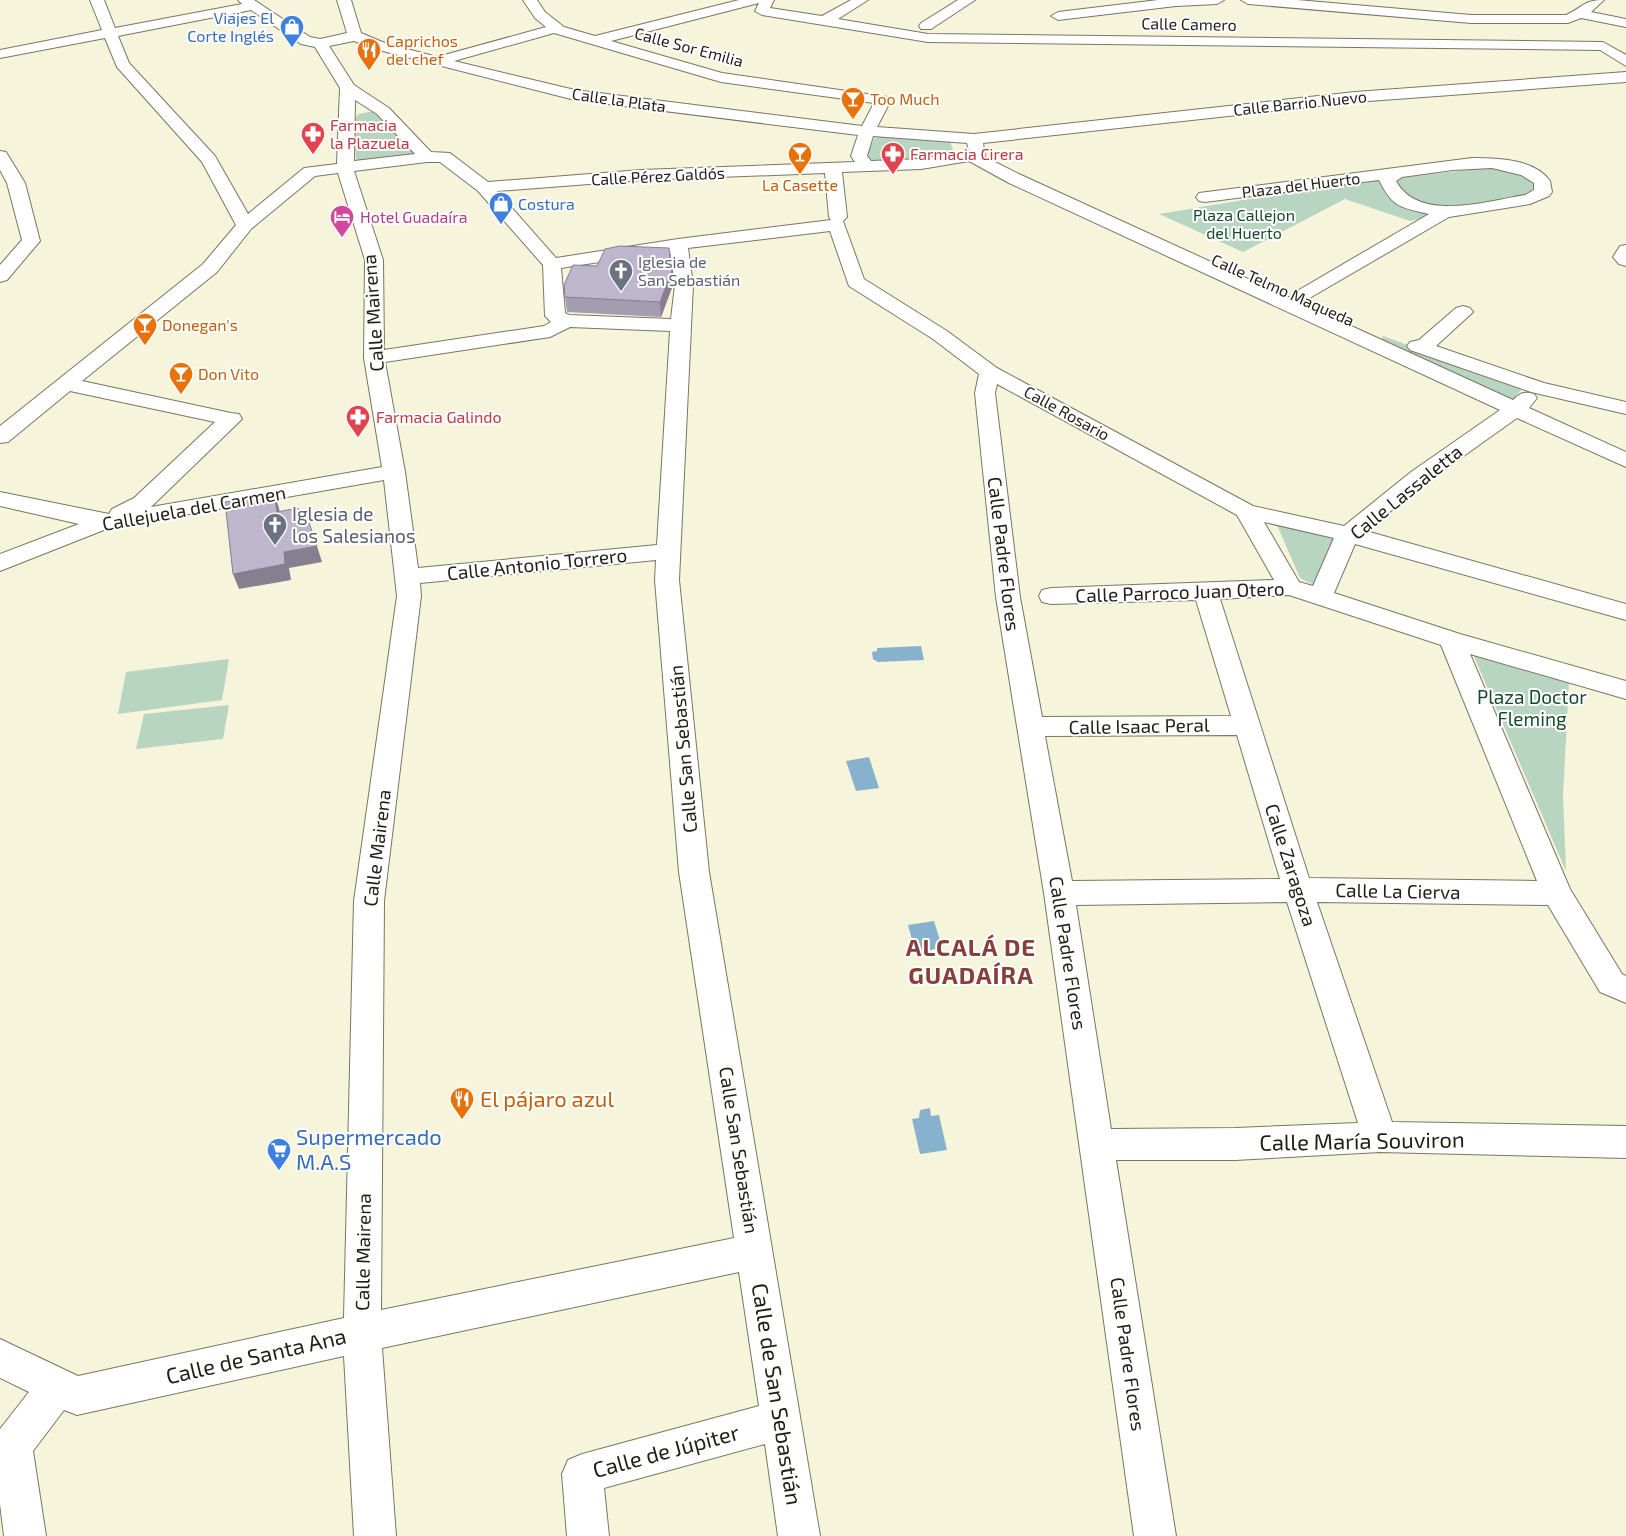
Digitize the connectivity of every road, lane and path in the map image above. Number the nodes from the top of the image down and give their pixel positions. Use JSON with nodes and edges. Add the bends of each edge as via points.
{"nodes":[{"id":1,"x":97,"y":0,"type":"edge"},
{"id":2,"x":344,"y":0,"type":"edge"},
{"id":3,"x":530,"y":0,"type":"edge"},
{"id":4,"x":755,"y":0,"type":"edge"},
{"id":5,"x":767,"y":0,"type":"edge"},
{"id":6,"x":861,"y":0,"type":"edge"},
{"id":7,"x":968,"y":0,"type":"edge"},
{"id":8,"x":1082,"y":0,"type":"edge"},
{"id":9,"x":1217,"y":0,"type":"edge"},
{"id":10,"x":1248,"y":0,"type":"edge"},
{"id":11,"x":1598,"y":0,"type":"edge"},
{"id":12,"x":248,"y":3,"type":"edge"},
{"id":13,"x":1134,"y":7,"type":"junction"},
{"id":14,"x":1580,"y":14,"type":"junction"},
{"id":15,"x":1058,"y":16,"type":"junction"},
{"id":16,"x":824,"y":21,"type":"junction"},
{"id":17,"x":1626,"y":23,"type":"edge"},
{"id":18,"x":926,"y":26,"type":"dead end"},
{"id":19,"x":557,"y":28,"type":"junction"},
{"id":20,"x":109,"y":32,"type":"junction"},
{"id":21,"x":355,"y":36,"type":"junction"},
{"id":22,"x":1024,"y":39,"type":"junction"},
{"id":23,"x":596,"y":40,"type":"junction"},
{"id":24,"x":1147,"y":41,"type":"junction"},
{"id":25,"x":320,"y":43,"type":"junction"},
{"id":26,"x":0,"y":54,"type":"edge"},
{"id":27,"x":437,"y":61,"type":"junction"},
{"id":28,"x":1626,"y":62,"type":"edge"},
{"id":29,"x":1626,"y":77,"type":"edge"},
{"id":30,"x":348,"y":88,"type":"junction"},
{"id":31,"x":867,"y":131,"type":"junction"},
{"id":32,"x":975,"y":151,"type":"junction"},
{"id":33,"x":0,"y":156,"type":"edge"},
{"id":34,"x":427,"y":157,"type":"junction"},
{"id":35,"x":866,"y":166,"type":"junction"},
{"id":36,"x":345,"y":168,"type":"junction"},
{"id":37,"x":833,"y":169,"type":"junction"},
{"id":38,"x":1398,"y":173,"type":"junction"},
{"id":39,"x":484,"y":187,"type":"junction"},
{"id":40,"x":1205,"y":197,"type":"dead end"},
{"id":41,"x":1444,"y":213,"type":"junction"},
{"id":42,"x":838,"y":221,"type":"junction"},
{"id":43,"x":245,"y":225,"type":"junction"},
{"id":44,"x":678,"y":244,"type":"junction"},
{"id":45,"x":552,"y":264,"type":"junction"},
{"id":46,"x":0,"y":276,"type":"edge"},
{"id":47,"x":1299,"y":298,"type":"junction"},
{"id":48,"x":1463,"y":312,"type":"dead end"},
{"id":49,"x":566,"y":321,"type":"junction"},
{"id":50,"x":680,"y":325,"type":"junction"},
{"id":51,"x":1422,"y":348,"type":"junction"},
{"id":52,"x":374,"y":358,"type":"junction"},
{"id":53,"x":990,"y":372,"type":"junction"},
{"id":54,"x":66,"y":384,"type":"junction"},
{"id":55,"x":1538,"y":388,"type":"junction"},
{"id":56,"x":1626,"y":408,"type":"edge"},
{"id":57,"x":1516,"y":409,"type":"junction"},
{"id":58,"x":0,"y":437,"type":"edge"},
{"id":59,"x":1626,"y":460,"type":"edge"},
{"id":60,"x":394,"y":472,"type":"junction"},
{"id":61,"x":0,"y":499,"type":"edge"},
{"id":62,"x":1246,"y":511,"type":"junction"},
{"id":63,"x":104,"y":522,"type":"junction"},
{"id":64,"x":1348,"y":534,"type":"junction"},
{"id":65,"x":669,"y":551,"type":"junction"},
{"id":66,"x":0,"y":563,"type":"edge"},
{"id":67,"x":406,"y":577,"type":"junction"},
{"id":68,"x":1290,"y":587,"type":"junction"},
{"id":69,"x":1206,"y":592,"type":"junction"},
{"id":70,"x":1051,"y":596,"type":"dead end"},
{"id":71,"x":1320,"y":597,"type":"junction"},
{"id":72,"x":1626,"y":612,"type":"edge"},
{"id":73,"x":1451,"y":640,"type":"junction"},
{"id":74,"x":1626,"y":690,"type":"edge"},
{"id":75,"x":1247,"y":725,"type":"junction"},
{"id":76,"x":1030,"y":728,"type":"junction"},
{"id":77,"x":1298,"y":890,"type":"junction"},
{"id":78,"x":1059,"y":893,"type":"junction"},
{"id":79,"x":1557,"y":893,"type":"junction"},
{"id":80,"x":1626,"y":990,"type":"edge"},
{"id":81,"x":1380,"y":1137,"type":"junction"},
{"id":82,"x":1626,"y":1142,"type":"edge"},
{"id":83,"x":1098,"y":1145,"type":"junction"},
{"id":84,"x":755,"y":1251,"type":"junction"},
{"id":85,"x":362,"y":1333,"type":"junction"},
{"id":86,"x":0,"y":1358,"type":"edge"},
{"id":87,"x":57,"y":1387,"type":"junction"},
{"id":88,"x":781,"y":1420,"type":"junction"},
{"id":89,"x":25,"y":1536,"type":"edge"},
{"id":90,"x":374,"y":1536,"type":"edge"},
{"id":91,"x":588,"y":1536,"type":"edge"},
{"id":92,"x":799,"y":1536,"type":"edge"},
{"id":93,"x":1155,"y":1536,"type":"edge"}],
"edges":[{"from":1,"to":20,"type":"street"},
{"from":2,"to":21,"type":"street"},
{"from":3,"to":19,"type":"street","name":"Calle Sor Emilia","via":[[540,15]]},
{"from":4,"to":23,"type":"street"},
{"from":5,"to":16,"type":"street","name":"Calle Camero","via":[[762,11]]},
{"from":6,"to":16,"type":"street"},
{"from":7,"to":18,"type":"street"},
{"from":8,"to":15,"type":"street"},
{"from":9,"to":13,"type":"street"},
{"from":10,"to":14,"type":"street","via":[[1568,19]]},
{"from":11,"to":14,"type":"street"},
{"from":12,"to":20,"type":"street"},
{"from":12,"to":25,"type":"street","via":[[306,41]]},
{"from":13,"to":15,"type":"street"},
{"from":13,"to":24,"type":"street"},
{"from":14,"to":17,"type":"street"},
{"from":15,"to":22,"type":"street"},
{"from":16,"to":22,"type":"street","name":"Calle Camero","via":[[928,38]]},
{"from":19,"to":23,"type":"street","name":"Calle Sor Emilia"},
{"from":19,"to":27,"type":"street"},
{"from":20,"to":26,"type":"street"},
{"from":20,"to":43,"type":"street","via":[[122,64],[209,160]]},
{"from":21,"to":25,"type":"street"},
{"from":21,"to":27,"type":"street","name":"Calle la Plata"},
{"from":22,"to":24,"type":"street","name":"Calle Camero"},
{"from":23,"to":31,"type":"street","name":"Calle Sor Emilia","via":[[722,77],[883,100]]},
{"from":24,"to":28,"type":"street","name":"Calle Camero","via":[[1603,46]]},
{"from":25,"to":30,"type":"street"},
{"from":27,"to":31,"type":"street","name":"Calle la Plata","via":[[574,95]]},
{"from":29,"to":32,"type":"street","name":"Calle Barrio Nuevo","via":[[1355,97]]},
{"from":30,"to":34,"type":"street","via":[[383,111]]},
{"from":30,"to":36,"type":"street","name":"Calle Mairena"},
{"from":31,"to":32,"type":"street","name":"Calle la Plata"},
{"from":31,"to":35,"type":"street","via":[[859,156]]},
{"from":32,"to":35,"type":"street","name":"Calle Pérez Galdós","via":[[921,164]]},
{"from":32,"to":47,"type":"street","name":"Calle Telmo Maqueda"},
{"from":32,"to":57,"type":"street","name":"Calle Telmo Maqueda","via":[[1015,179]]},
{"from":33,"to":46,"type":"street","via":[[16,183],[31,241]]},
{"from":34,"to":36,"type":"street"},
{"from":34,"to":39,"type":"street","via":[[444,157]]},
{"from":35,"to":37,"type":"street","name":"Calle Pérez Galdós"},
{"from":36,"to":43,"type":"street","via":[[310,172]]},
{"from":36,"to":52,"type":"street","name":"Calle Mairena","via":[[374,260]]},
{"from":37,"to":39,"type":"street","name":"Calle Pérez Galdós","via":[[641,175]]},
{"from":37,"to":42,"type":"street","name":"Calle Rosario"},
{"from":38,"to":40,"type":"street","name":"Plaza del Huerto"},
{"from":38,"to":41,"type":"street","name":"Plaza del Huerto","via":[[1387,180],[1396,197],[1412,205]]},
{"from":38,"to":41,"type":"street","name":"Plaza del Huerto","via":[[1491,161],[1533,173],[1542,181],[1543,192],[1530,199]]},
{"from":39,"to":45,"type":"street"},
{"from":41,"to":47,"type":"street","name":"Plaza del Huerto"},
{"from":42,"to":44,"type":"street"},
{"from":42,"to":53,"type":"street","name":"Calle Rosario","via":[[856,282],[940,334]]},
{"from":43,"to":54,"type":"street","via":[[210,268]]},
{"from":44,"to":45,"type":"street"},
{"from":44,"to":50,"type":"street","name":"Calle San Sebastián","via":[[684,285]]},
{"from":45,"to":49,"type":"street","via":[[555,316]]},
{"from":47,"to":51,"type":"street","name":"Calle Telmo Maqueda"},
{"from":48,"to":51,"type":"street"},
{"from":49,"to":50,"type":"street"},
{"from":49,"to":52,"type":"street","via":[[550,331]]},
{"from":50,"to":65,"type":"street","name":"Calle San Sebastián"},
{"from":51,"to":55,"type":"street","name":"Calle Telmo Maqueda"},
{"from":52,"to":60,"type":"street","name":"Calle Mairena"},
{"from":53,"to":62,"type":"street","name":"Calle Rosario"},
{"from":53,"to":76,"type":"street","name":"Calle Padre Flores","via":[[985,392],[1005,577]]},
{"from":54,"to":58,"type":"street"},
{"from":54,"to":63,"type":"street","via":[[231,419],[142,503]]},
{"from":55,"to":56,"type":"street","name":"Calle Telmo Maqueda"},
{"from":55,"to":57,"type":"street","name":"Calle Lassaletta"},
{"from":57,"to":59,"type":"street","name":"Calle Telmo Maqueda"},
{"from":57,"to":64,"type":"street","name":"Calle Lassaletta","via":[[1419,477]]},
{"from":60,"to":63,"type":"street","name":"Callejuela del Carmen"},
{"from":60,"to":67,"type":"street","name":"Calle Mairena"},
{"from":61,"to":63,"type":"street"},
{"from":62,"to":64,"type":"street","name":"Calle Rosario"},
{"from":62,"to":68,"type":"street"},
{"from":63,"to":66,"type":"street","name":"Callejuela del Carmen"},
{"from":64,"to":71,"type":"street","name":"Calle Lassaletta"},
{"from":64,"to":72,"type":"street","name":"Calle Rosario"},
{"from":65,"to":67,"type":"street","name":"Calle Antonio Torrero"},
{"from":65,"to":84,"type":"street","name":"Calle San Sebastián","via":[[667,580],[694,872]]},
{"from":67,"to":85,"type":"street","name":"Calle Mairena","via":[[409,596],[369,901]]},
{"from":68,"to":69,"type":"street","name":"Calle Parroco Juan Otero"},
{"from":68,"to":71,"type":"street","name":"Calle Parroco Juan Otero"},
{"from":69,"to":70,"type":"street","name":"Calle Parroco Juan Otero"},
{"from":69,"to":75,"type":"street","name":"Calle Zaragoza"},
{"from":71,"to":73,"type":"street","name":"Calle Parroco Juan Otero"},
{"from":73,"to":74,"type":"street","name":"Calle Parroco Juan Otero"},
{"from":73,"to":79,"type":"street"},
{"from":75,"to":76,"type":"street","name":"Calle Isaac Peral"},
{"from":75,"to":77,"type":"street","name":"Calle Zaragoza"},
{"from":76,"to":78,"type":"street","name":"Calle Padre Flores"},
{"from":77,"to":78,"type":"street","name":"Calle La Cierva"},
{"from":77,"to":79,"type":"street","name":"Calle La Cierva"},
{"from":77,"to":81,"type":"street","name":"Calle Zaragoza"},
{"from":78,"to":83,"type":"street","name":"Calle Padre Flores"},
{"from":79,"to":80,"type":"street","via":[[1611,983]]},
{"from":81,"to":82,"type":"street","name":"Calle María Souviron"},
{"from":81,"to":83,"type":"street","name":"Calle María Souviron","via":[[1235,1144]]},
{"from":83,"to":93,"type":"street","name":"Calle Padre Flores"},
{"from":84,"to":85,"type":"street","name":"Calle de Santa Ana"},
{"from":84,"to":88,"type":"street","name":"Calle de San Sebastián"},
{"from":85,"to":87,"type":"street","name":"Calle de Santa Ana","via":[[77,1396]]},
{"from":85,"to":90,"type":"street","name":"Calle Mairena"},
{"from":86,"to":87,"type":"street","name":"Calle de Santa Ana"},
{"from":87,"to":89,"type":"street","via":[[12,1446]]},
{"from":88,"to":91,"type":"street","name":"Calle de Júpiter","via":[[582,1474]]},
{"from":88,"to":92,"type":"street","name":"Calle de San Sebastián"}]}
